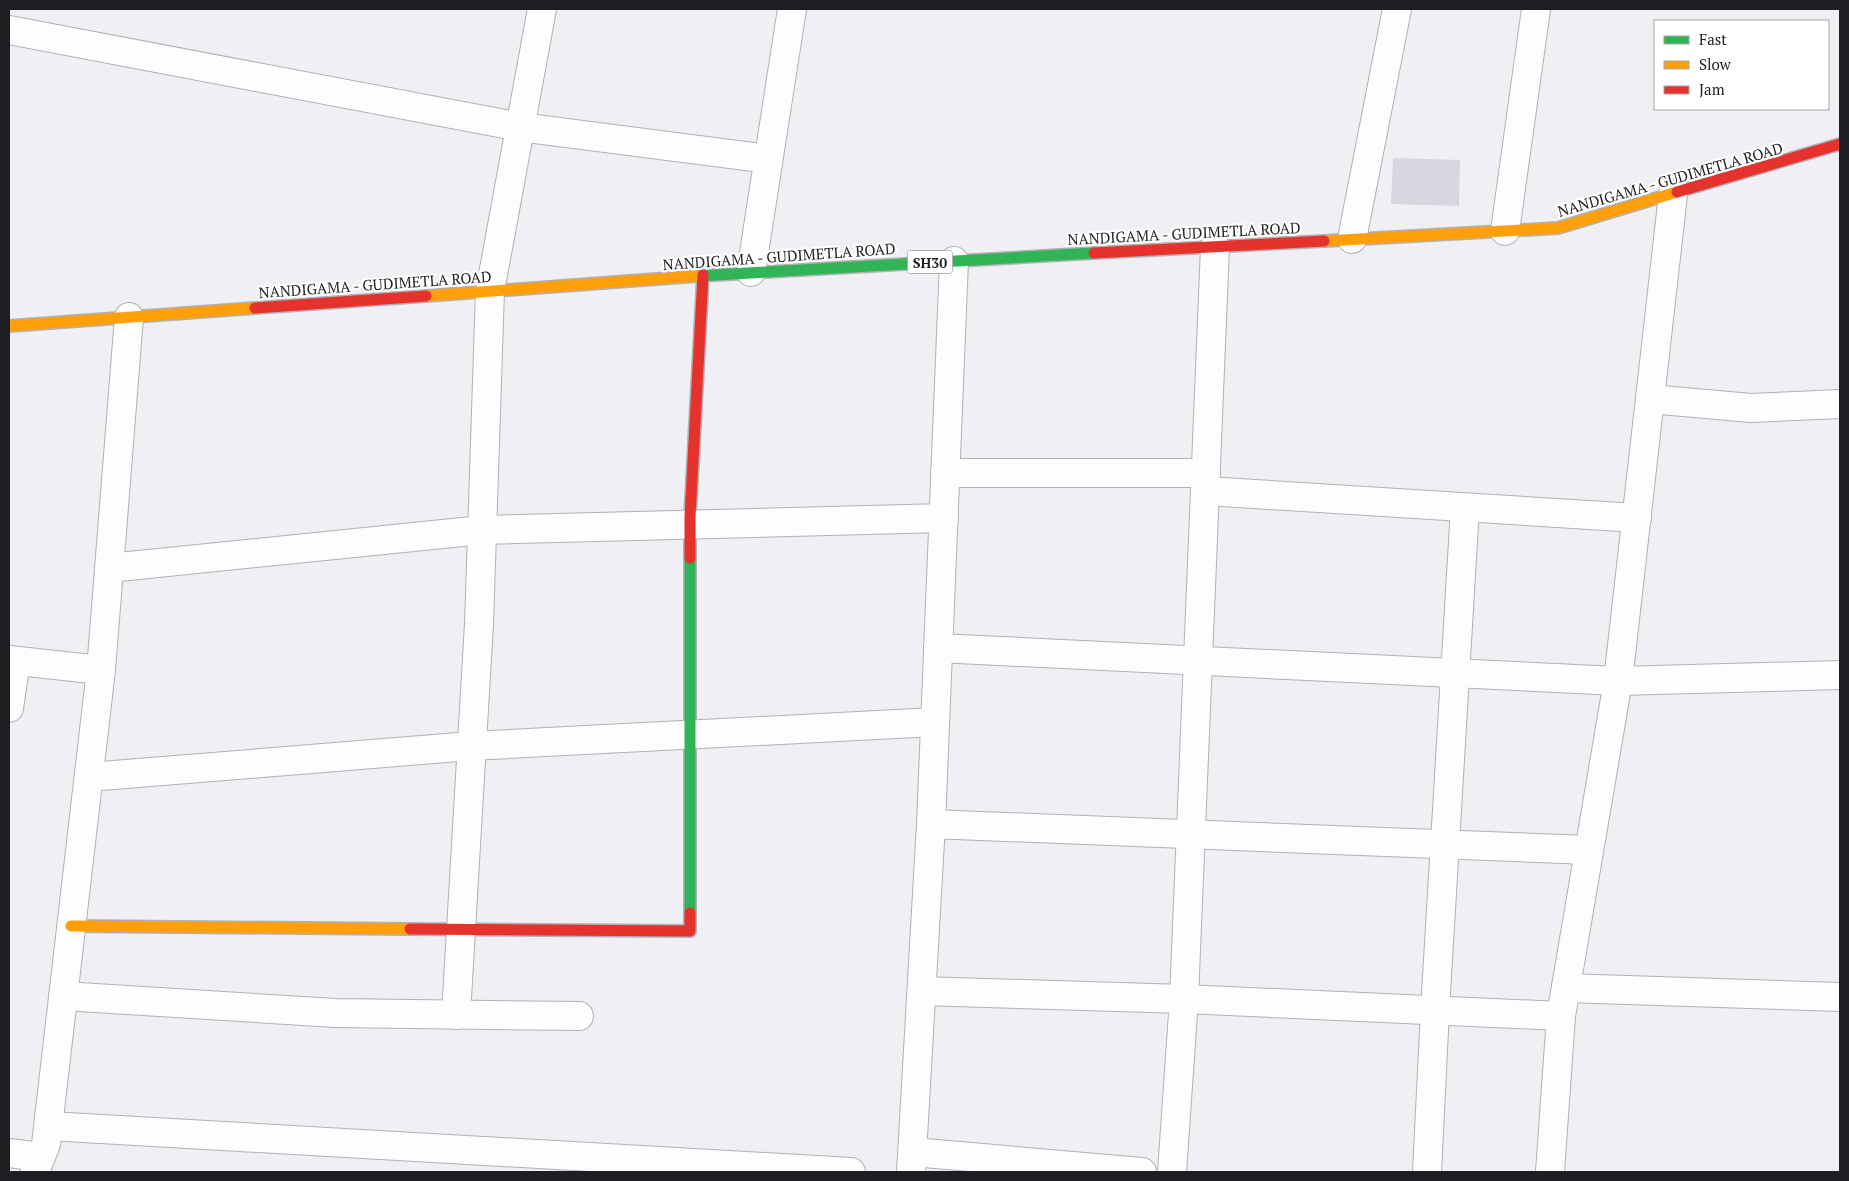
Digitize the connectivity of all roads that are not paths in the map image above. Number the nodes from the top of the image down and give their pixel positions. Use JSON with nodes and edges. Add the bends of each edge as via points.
{"nodes":[{"id":1,"x":542,"y":9,"type":"edge"},
{"id":2,"x":792,"y":9,"type":"edge"},
{"id":3,"x":1397,"y":9,"type":"edge"},
{"id":4,"x":1536,"y":9,"type":"edge"},
{"id":5,"x":9,"y":30,"type":"edge"},
{"id":6,"x":520,"y":127,"type":"junction"},
{"id":7,"x":1840,"y":149,"type":"edge"},
{"id":8,"x":768,"y":159,"type":"junction"},
{"id":9,"x":1674,"y":195,"type":"junction"},
{"id":10,"x":1505,"y":231,"type":"junction"},
{"id":11,"x":1352,"y":239,"type":"junction"},
{"id":12,"x":1215,"y":247,"type":"junction"},
{"id":13,"x":954,"y":260,"type":"junction"},
{"id":14,"x":751,"y":272,"type":"junction"},
{"id":15,"x":704,"y":275,"type":"junction"},
{"id":16,"x":490,"y":291,"type":"junction"},
{"id":17,"x":129,"y":317,"type":"junction"},
{"id":18,"x":9,"y":326,"type":"edge"},
{"id":19,"x":1650,"y":400,"type":"junction"},
{"id":20,"x":1840,"y":404,"type":"edge"},
{"id":21,"x":945,"y":473,"type":"junction"},
{"id":22,"x":1206,"y":482,"type":"junction"},
{"id":23,"x":1465,"y":508,"type":"junction"},
{"id":24,"x":944,"y":518,"type":"junction"},
{"id":25,"x":1637,"y":518,"type":"junction"},
{"id":26,"x":690,"y":525,"type":"junction"},
{"id":27,"x":482,"y":530,"type":"junction"},
{"id":28,"x":109,"y":568,"type":"junction"},
{"id":29,"x":938,"y":648,"type":"junction"},
{"id":30,"x":1198,"y":660,"type":"junction"},
{"id":31,"x":12,"y":661,"type":"edge"},
{"id":32,"x":101,"y":670,"type":"junction"},
{"id":33,"x":1456,"y":673,"type":"junction"},
{"id":34,"x":1840,"y":675,"type":"edge"},
{"id":35,"x":1618,"y":682,"type":"junction"},
{"id":36,"x":9,"y":708,"type":"edge"},
{"id":37,"x":935,"y":722,"type":"junction"},
{"id":38,"x":690,"y":735,"type":"junction"},
{"id":39,"x":471,"y":746,"type":"junction"},
{"id":40,"x":88,"y":777,"type":"junction"},
{"id":41,"x":931,"y":824,"type":"junction"},
{"id":42,"x":1190,"y":834,"type":"junction"},
{"id":43,"x":1445,"y":844,"type":"junction"},
{"id":44,"x":1589,"y":850,"type":"junction"},
{"id":45,"x":71,"y":926,"type":"junction"},
{"id":46,"x":460,"y":929,"type":"junction"},
{"id":47,"x":1566,"y":988,"type":"junction"},
{"id":48,"x":922,"y":991,"type":"junction"},
{"id":49,"x":63,"y":996,"type":"junction"},
{"id":50,"x":1840,"y":997,"type":"edge"},
{"id":51,"x":1184,"y":999,"type":"junction"},
{"id":52,"x":1435,"y":1010,"type":"junction"},
{"id":53,"x":456,"y":1015,"type":"junction"},
{"id":54,"x":579,"y":1016,"type":"dead end"},
{"id":55,"x":1561,"y":1016,"type":"junction"},
{"id":56,"x":49,"y":1126,"type":"junction"},
{"id":57,"x":9,"y":1153,"type":"edge"},
{"id":58,"x":912,"y":1162,"type":"edge"},
{"id":59,"x":38,"y":1164,"type":"edge"},
{"id":60,"x":851,"y":1172,"type":"edge"},
{"id":61,"x":1142,"y":1172,"type":"edge"},
{"id":62,"x":1172,"y":1172,"type":"edge"},
{"id":63,"x":1427,"y":1172,"type":"edge"},
{"id":64,"x":1550,"y":1172,"type":"edge"}],
"edges":[{"from":1,"to":6,"type":"street"},
{"from":2,"to":8,"type":"street"},
{"from":3,"to":11,"type":"street"},
{"from":4,"to":10,"type":"street"},
{"from":5,"to":6,"type":"street"},
{"from":6,"to":8,"type":"street"},
{"from":6,"to":16,"type":"street"},
{"from":7,"to":9,"type":"main road","name":"NANDIGAMA - GUDIMETLA ROAD","number":"SH30"},
{"from":8,"to":14,"type":"street"},
{"from":9,"to":10,"type":"main road","name":"NANDIGAMA - GUDIMETLA ROAD","number":"SH30","via":[[1558,228]]},
{"from":9,"to":19,"type":"street"},
{"from":10,"to":11,"type":"main road","name":"NANDIGAMA - GUDIMETLA ROAD","number":"SH30"},
{"from":11,"to":12,"type":"main road","name":"NANDIGAMA - GUDIMETLA ROAD","number":"SH30"},
{"from":12,"to":13,"type":"main road","name":"NANDIGAMA - GUDIMETLA ROAD","number":"SH30"},
{"from":12,"to":22,"type":"street"},
{"from":13,"to":14,"type":"main road","name":"NANDIGAMA - GUDIMETLA ROAD","number":"SH30"},
{"from":13,"to":21,"type":"street"},
{"from":14,"to":15,"type":"main road","name":"NANDIGAMA - GUDIMETLA ROAD","number":"SH30"},
{"from":15,"to":16,"type":"main road","name":"NANDIGAMA - GUDIMETLA ROAD","number":"SH30"},
{"from":15,"to":26,"type":"main road"},
{"from":16,"to":17,"type":"main road","name":"NANDIGAMA - GUDIMETLA ROAD","number":"SH30"},
{"from":16,"to":27,"type":"street"},
{"from":17,"to":18,"type":"main road","name":"NANDIGAMA - GUDIMETLA ROAD","number":"SH30"},
{"from":17,"to":28,"type":"street"},
{"from":19,"to":20,"type":"street","via":[[1751,408]]},
{"from":19,"to":25,"type":"street"},
{"from":21,"to":22,"type":"street"},
{"from":21,"to":24,"type":"street"},
{"from":22,"to":23,"type":"street"},
{"from":22,"to":30,"type":"street"},
{"from":23,"to":25,"type":"street"},
{"from":23,"to":33,"type":"street"},
{"from":24,"to":26,"type":"street"},
{"from":24,"to":29,"type":"street"},
{"from":25,"to":35,"type":"street"},
{"from":26,"to":27,"type":"street"},
{"from":26,"to":38,"type":"main road"},
{"from":27,"to":28,"type":"street"},
{"from":27,"to":39,"type":"street"},
{"from":28,"to":32,"type":"street"},
{"from":29,"to":30,"type":"street"},
{"from":29,"to":37,"type":"street"},
{"from":30,"to":33,"type":"street"},
{"from":30,"to":42,"type":"street"},
{"from":31,"to":32,"type":"street"},
{"from":31,"to":36,"type":"street"},
{"from":32,"to":40,"type":"street"},
{"from":33,"to":35,"type":"street"},
{"from":33,"to":43,"type":"street"},
{"from":34,"to":35,"type":"street"},
{"from":35,"to":44,"type":"street"},
{"from":37,"to":38,"type":"street"},
{"from":37,"to":41,"type":"street"},
{"from":38,"to":39,"type":"street"},
{"from":38,"to":46,"type":"main road","via":[[690,931]]},
{"from":39,"to":40,"type":"street"},
{"from":39,"to":46,"type":"street"},
{"from":40,"to":45,"type":"street"},
{"from":41,"to":42,"type":"street"},
{"from":41,"to":48,"type":"street"},
{"from":42,"to":43,"type":"street"},
{"from":42,"to":51,"type":"street"},
{"from":43,"to":44,"type":"street"},
{"from":43,"to":52,"type":"street"},
{"from":44,"to":47,"type":"street"},
{"from":45,"to":46,"type":"main road"},
{"from":45,"to":49,"type":"street"},
{"from":46,"to":53,"type":"street"},
{"from":47,"to":50,"type":"street"},
{"from":47,"to":55,"type":"street"},
{"from":48,"to":51,"type":"street"},
{"from":48,"to":58,"type":"street"},
{"from":49,"to":53,"type":"street","via":[[335,1013]]},
{"from":49,"to":56,"type":"street"},
{"from":51,"to":52,"type":"street"},
{"from":51,"to":62,"type":"street"},
{"from":52,"to":55,"type":"street"},
{"from":52,"to":63,"type":"street"},
{"from":53,"to":54,"type":"street"},
{"from":55,"to":64,"type":"street"},
{"from":56,"to":59,"type":"street"},
{"from":56,"to":60,"type":"street"},
{"from":57,"to":59,"type":"street"},
{"from":58,"to":61,"type":"street"}]}
